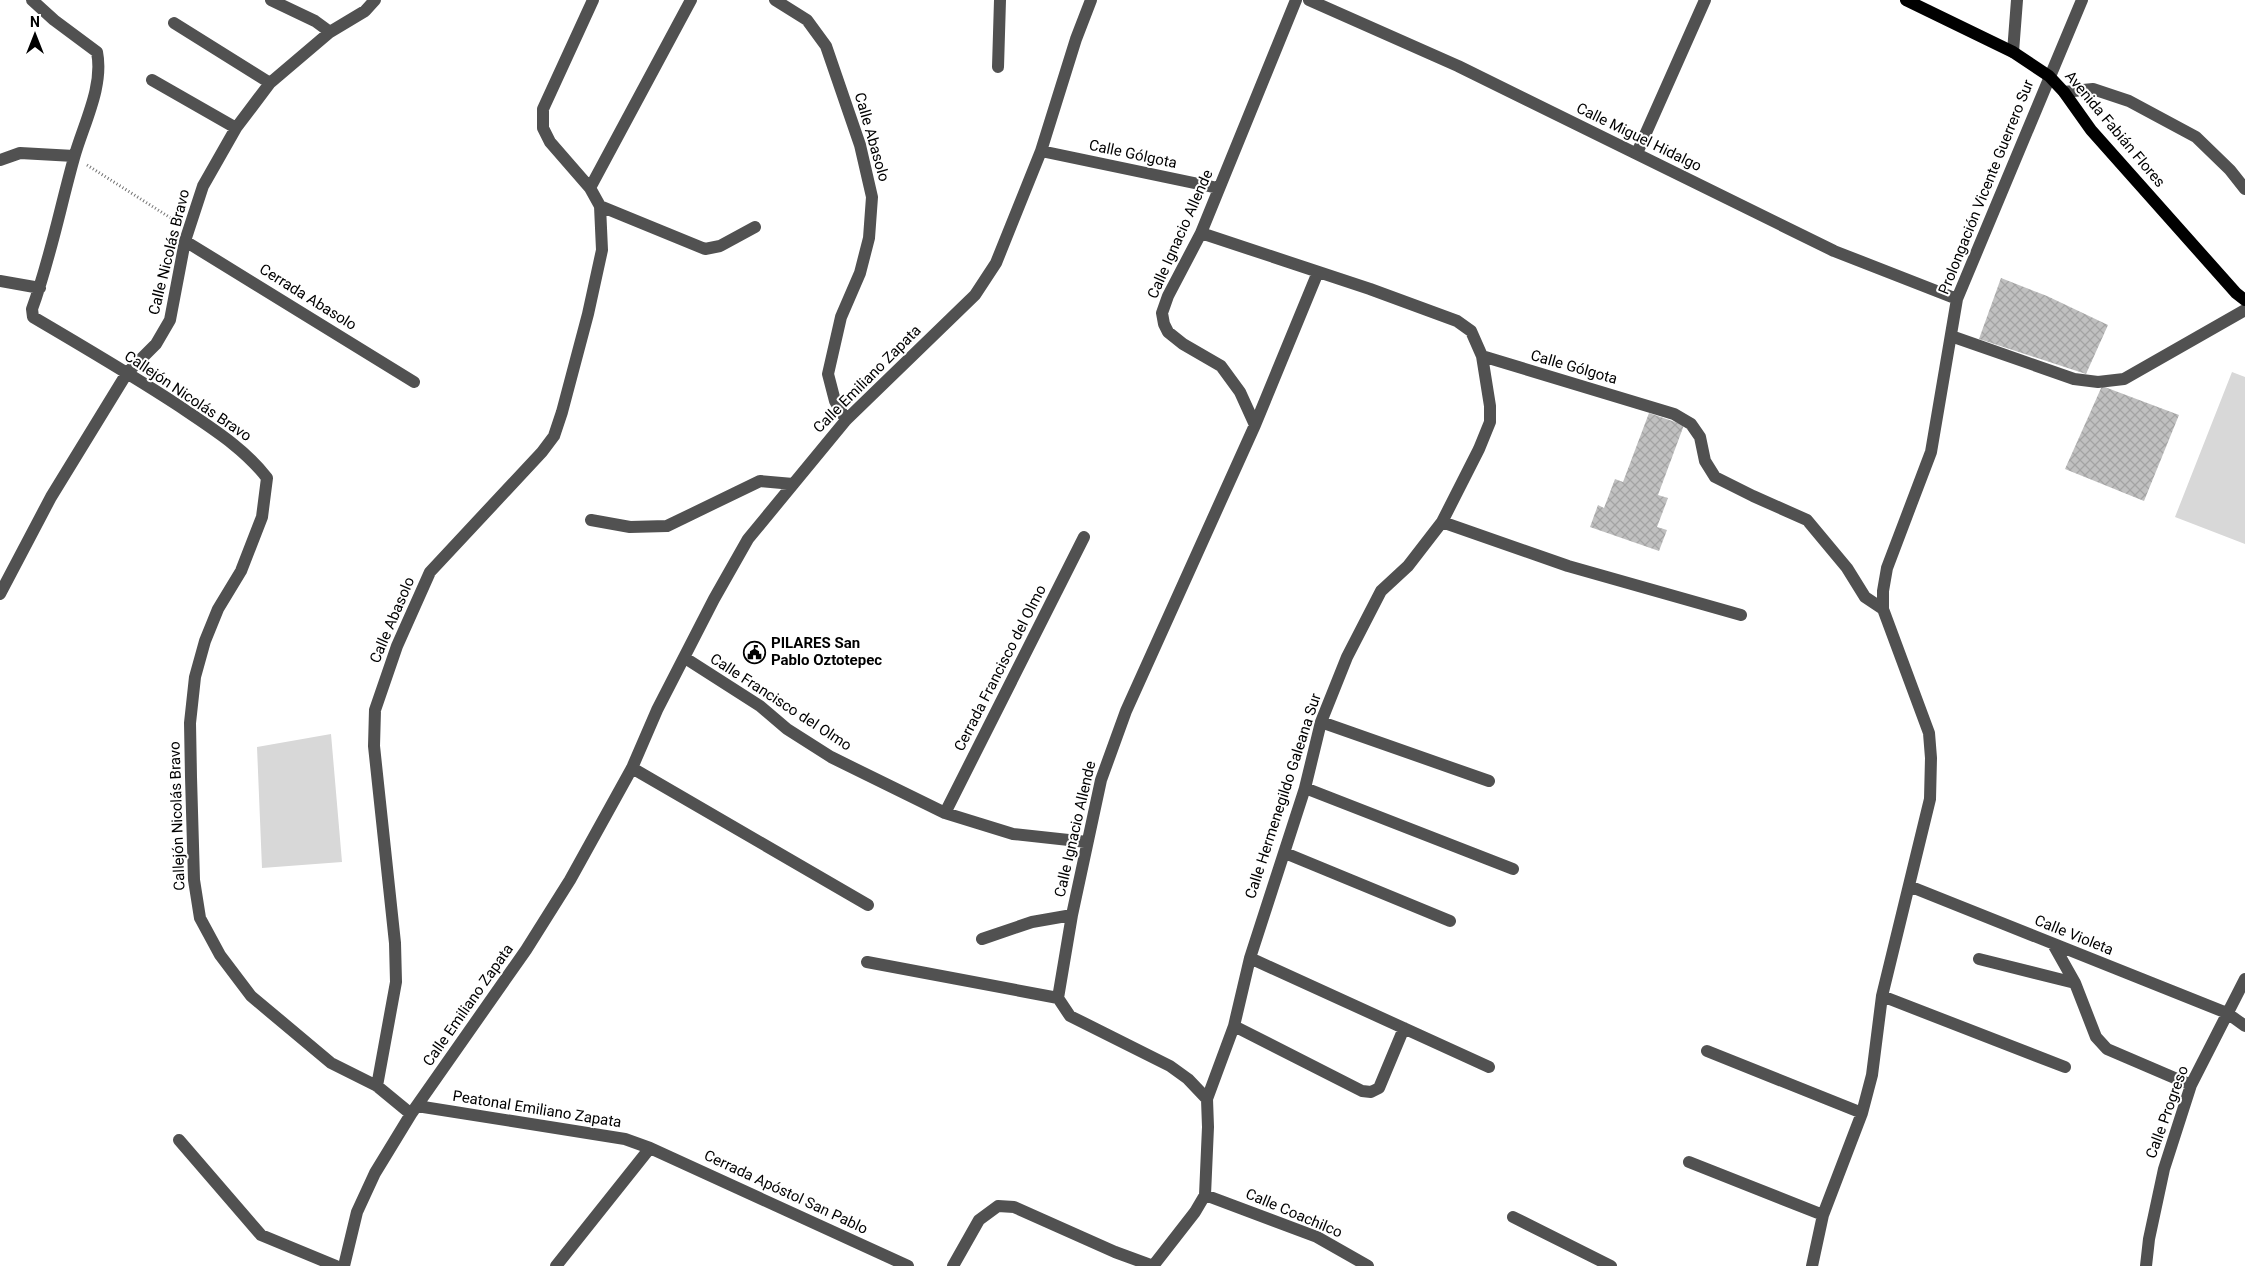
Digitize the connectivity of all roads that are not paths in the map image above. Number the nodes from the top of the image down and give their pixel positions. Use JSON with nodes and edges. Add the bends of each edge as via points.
{"nodes":[{"id":1,"x":32,"y":0,"type":"edge"},
{"id":2,"x":271,"y":0,"type":"edge"},
{"id":3,"x":374,"y":0,"type":"edge"},
{"id":4,"x":593,"y":0,"type":"edge"},
{"id":5,"x":691,"y":0,"type":"edge"},
{"id":6,"x":775,"y":0,"type":"edge"},
{"id":7,"x":1000,"y":0,"type":"edge"},
{"id":8,"x":1092,"y":0,"type":"edge"},
{"id":9,"x":1296,"y":0,"type":"edge"},
{"id":10,"x":1309,"y":0,"type":"edge"},
{"id":11,"x":1705,"y":0,"type":"edge"},
{"id":12,"x":1906,"y":0,"type":"edge"},
{"id":13,"x":2017,"y":0,"type":"edge"},
{"id":14,"x":2082,"y":0,"type":"edge"},
{"id":15,"x":174,"y":23,"type":"dead end"},
{"id":16,"x":330,"y":32,"type":"junction"},
{"id":17,"x":2013,"y":52,"type":"junction"},
{"id":18,"x":998,"y":67,"type":"dead end"},
{"id":19,"x":2049,"y":76,"type":"junction"},
{"id":20,"x":152,"y":80,"type":"dead end"},
{"id":21,"x":270,"y":84,"type":"junction"},
{"id":22,"x":2064,"y":92,"type":"junction"},
{"id":23,"x":236,"y":128,"type":"junction"},
{"id":24,"x":1041,"y":151,"type":"junction"},
{"id":25,"x":1637,"y":154,"type":"junction"},
{"id":26,"x":74,"y":156,"type":"junction"},
{"id":27,"x":0,"y":160,"type":"edge"},
{"id":28,"x":590,"y":188,"type":"junction"},
{"id":29,"x":1218,"y":188,"type":"junction"},
{"id":30,"x":2245,"y":189,"type":"edge"},
{"id":31,"x":600,"y":206,"type":"junction"},
{"id":32,"x":755,"y":227,"type":"dead end"},
{"id":33,"x":1201,"y":233,"type":"junction"},
{"id":34,"x":187,"y":235,"type":"junction"},
{"id":35,"x":1318,"y":272,"type":"junction"},
{"id":36,"x":0,"y":281,"type":"edge"},
{"id":37,"x":40,"y":288,"type":"junction"},
{"id":38,"x":1957,"y":299,"type":"junction"},
{"id":39,"x":2245,"y":300,"type":"edge"},
{"id":40,"x":2245,"y":310,"type":"edge"},
{"id":41,"x":1951,"y":336,"type":"junction"},
{"id":42,"x":1482,"y":356,"type":"junction"},
{"id":43,"x":127,"y":373,"type":"junction"},
{"id":44,"x":414,"y":382,"type":"dead end"},
{"id":45,"x":846,"y":420,"type":"junction"},
{"id":46,"x":1255,"y":425,"type":"junction"},
{"id":47,"x":793,"y":484,"type":"junction"},
{"id":48,"x":591,"y":520,"type":"dead end"},
{"id":49,"x":1442,"y":522,"type":"junction"},
{"id":50,"x":1084,"y":537,"type":"dead end"},
{"id":51,"x":1,"y":587,"type":"edge"},
{"id":52,"x":1883,"y":608,"type":"junction"},
{"id":53,"x":1741,"y":615,"type":"dead end"},
{"id":54,"x":685,"y":658,"type":"junction"},
{"id":55,"x":1321,"y":722,"type":"junction"},
{"id":56,"x":632,"y":768,"type":"junction"},
{"id":57,"x":1489,"y":781,"type":"dead end"},
{"id":58,"x":1305,"y":788,"type":"junction"},
{"id":59,"x":945,"y":813,"type":"junction"},
{"id":60,"x":1087,"y":842,"type":"junction"},
{"id":61,"x":1285,"y":853,"type":"junction"},
{"id":62,"x":1513,"y":869,"type":"dead end"},
{"id":63,"x":1909,"y":886,"type":"junction"},
{"id":64,"x":868,"y":905,"type":"dead end"},
{"id":65,"x":1072,"y":915,"type":"junction"},
{"id":66,"x":1450,"y":921,"type":"dead end"},
{"id":67,"x":982,"y":939,"type":"dead end"},
{"id":68,"x":2053,"y":944,"type":"junction"},
{"id":69,"x":1250,"y":958,"type":"junction"},
{"id":70,"x":1979,"y":959,"type":"dead end"},
{"id":71,"x":867,"y":962,"type":"dead end"},
{"id":72,"x":2245,"y":979,"type":"edge"},
{"id":73,"x":2075,"y":983,"type":"junction"},
{"id":74,"x":1882,"y":996,"type":"junction"},
{"id":75,"x":1058,"y":998,"type":"junction"},
{"id":76,"x":2227,"y":1013,"type":"junction"},
{"id":77,"x":1234,"y":1026,"type":"junction"},
{"id":78,"x":2245,"y":1026,"type":"edge"},
{"id":79,"x":1404,"y":1028,"type":"junction"},
{"id":80,"x":1707,"y":1051,"type":"dead end"},
{"id":81,"x":1489,"y":1067,"type":"dead end"},
{"id":82,"x":2065,"y":1067,"type":"dead end"},
{"id":83,"x":2191,"y":1085,"type":"junction"},
{"id":84,"x":377,"y":1086,"type":"junction"},
{"id":85,"x":1207,"y":1099,"type":"junction"},
{"id":86,"x":414,"y":1110,"type":"junction"},
{"id":87,"x":1862,"y":1113,"type":"junction"},
{"id":88,"x":179,"y":1140,"type":"dead end"},
{"id":89,"x":650,"y":1148,"type":"junction"},
{"id":90,"x":1689,"y":1162,"type":"dead end"},
{"id":91,"x":1205,"y":1195,"type":"junction"},
{"id":92,"x":1823,"y":1215,"type":"junction"},
{"id":93,"x":1514,"y":1217,"type":"dead end"},
{"id":94,"x":336,"y":1266,"type":"edge"},
{"id":95,"x":344,"y":1266,"type":"edge"},
{"id":96,"x":556,"y":1266,"type":"edge"},
{"id":97,"x":908,"y":1266,"type":"edge"},
{"id":98,"x":953,"y":1266,"type":"edge"},
{"id":99,"x":1153,"y":1266,"type":"edge"},
{"id":100,"x":1368,"y":1266,"type":"edge"},
{"id":101,"x":1611,"y":1266,"type":"edge"},
{"id":102,"x":1812,"y":1266,"type":"edge"},
{"id":103,"x":2146,"y":1266,"type":"edge"}],
"edges":[{"from":1,"to":26,"type":"street","name":"Callejón Nicolás Bravo","via":[[97,52],[100,66],[97,85]]},
{"from":2,"to":16,"type":"street","via":[[315,21]]},
{"from":3,"to":16,"type":"street","name":"Calle Nicolás Bravo","via":[[364,11]]},
{"from":4,"to":28,"type":"street","name":"Calle Abasolo","via":[[542,109],[543,128],[550,142]]},
{"from":5,"to":28,"type":"street"},
{"from":6,"to":45,"type":"street","name":"Calle Abasolo","via":[[807,20],[826,46],[860,145],[872,197],[869,238],[860,273],[841,318],[828,374],[835,401]]},
{"from":7,"to":18,"type":"street"},
{"from":8,"to":24,"type":"street","name":"Calle Emiliano Zapata","via":[[1076,39]]},
{"from":9,"to":29,"type":"street","name":"Calle Ignacio Allende"},
{"from":10,"to":25,"type":"street","name":"Calle Miguel Hidalgo","via":[[1458,66]]},
{"from":11,"to":25,"type":"street"},
{"from":12,"to":17,"type":"main road","name":"Avenida Fabián Flores"},
{"from":13,"to":17,"type":"street"},
{"from":14,"to":19,"type":"street","name":"Prolongación Vicente Guerrero Sur"},
{"from":15,"to":21,"type":"street"},
{"from":16,"to":21,"type":"street","name":"Calle Nicolás Bravo"},
{"from":17,"to":19,"type":"main road","name":"Avenida Fabián Flores"},
{"from":19,"to":22,"type":"main road","name":"Avenida Fabián Flores"},
{"from":19,"to":38,"type":"street","name":"Prolongación Vicente Guerrero Sur"},
{"from":20,"to":23,"type":"street"},
{"from":21,"to":23,"type":"street","name":"Calle Nicolás Bravo"},
{"from":22,"to":30,"type":"street","via":[[2093,89],[2129,101],[2196,137]]},
{"from":22,"to":39,"type":"main road","name":"Avenida Fabián Flores","via":[[2091,130],[2236,294]]},
{"from":23,"to":34,"type":"street","name":"Calle Nicolás Bravo","via":[[203,186]]},
{"from":24,"to":29,"type":"street","name":"Calle Gólgota"},
{"from":24,"to":45,"type":"street","name":"Calle Emiliano Zapata","via":[[996,263],[975,295]]},
{"from":25,"to":38,"type":"street","name":"Calle Miguel Hidalgo","via":[[1834,251]]},
{"from":26,"to":27,"type":"street","via":[[20,153]]},
{"from":26,"to":37,"type":"street","name":"Callejón Nicolás Bravo"},
{"from":28,"to":31,"type":"street","name":"Calle Abasolo"},
{"from":29,"to":33,"type":"street","name":"Calle Ignacio Allende"},
{"from":31,"to":32,"type":"street","via":[[705,249],[720,246]]},
{"from":31,"to":84,"type":"street","name":"Calle Abasolo","via":[[602,250],[554,436],[430,572],[397,646],[375,710],[374,746],[395,943],[396,982]]},
{"from":33,"to":35,"type":"street"},
{"from":33,"to":46,"type":"street","name":"Calle Ignacio Allende","via":[[1168,296],[1162,312],[1164,324],[1168,332],[1183,344],[1221,366],[1240,392]]},
{"from":34,"to":43,"type":"street","name":"Calle Nicolás Bravo","via":[[170,320],[156,344]]},
{"from":34,"to":44,"type":"street","name":"Cerrada Abasolo"},
{"from":35,"to":42,"type":"street","via":[[1458,320],[1471,331]]},
{"from":35,"to":46,"type":"street","name":"Calle Ignacio Allende"},
{"from":36,"to":37,"type":"street"},
{"from":37,"to":43,"type":"street","name":"Callejón Nicolás Bravo","via":[[32,308],[33,318]]},
{"from":38,"to":41,"type":"street","name":"Prolongación Vicente Guerrero Sur"},
{"from":40,"to":41,"type":"street","via":[[2124,380],[2074,378]]},
{"from":41,"to":52,"type":"street","name":"Prolongación Vicente Guerrero Sur","via":[[1931,452],[1887,568],[1882,591]]},
{"from":42,"to":49,"type":"street","name":"Calle Hermenegildo Galeana Sur","via":[[1490,422]]},
{"from":42,"to":52,"type":"street","name":"Calle Gólgota","via":[[1674,414],[1691,424],[1700,438],[1705,461],[1715,477],[1807,520],[1847,568],[1865,597]]},
{"from":43,"to":51,"type":"street","name":"Calle Nicolás Bravo","via":[[51,497]]},
{"from":43,"to":84,"type":"street","name":"Callejón Nicolás Bravo","via":[[229,439],[252,459],[267,478],[262,517],[241,571],[218,610],[205,641],[195,677],[190,723],[191,777],[194,880],[200,918],[220,955],[251,996],[331,1063]]},
{"from":45,"to":47,"type":"street","name":"Calle Emiliano Zapata"},
{"from":46,"to":60,"type":"street","name":"Calle Ignacio Allende","via":[[1126,711],[1101,780]]},
{"from":47,"to":48,"type":"street","via":[[760,481],[667,526],[630,527]]},
{"from":47,"to":54,"type":"street","name":"Calle Emiliano Zapata","via":[[748,539]]},
{"from":49,"to":53,"type":"street","via":[[1568,566]]},
{"from":49,"to":55,"type":"street","name":"Calle Hermenegildo Galeana Sur","via":[[1408,566],[1381,591],[1347,657]]},
{"from":50,"to":59,"type":"street","name":"Cerrada Francisco del Olmo"},
{"from":52,"to":63,"type":"street","name":"Prolongación Vicente Guerrero Sur","via":[[1929,733],[1930,799]]},
{"from":54,"to":56,"type":"street","name":"Calle Emiliano Zapata","via":[[657,710]]},
{"from":54,"to":59,"type":"street","name":"Calle Francisco del Olmo","via":[[831,757]]},
{"from":55,"to":57,"type":"street"},
{"from":55,"to":58,"type":"street","name":"Calle Hermenegildo Galeana Sur"},
{"from":56,"to":64,"type":"street"},
{"from":56,"to":86,"type":"street","name":"Calle Emiliano Zapata","via":[[570,880],[526,950]]},
{"from":58,"to":61,"type":"street","name":"Calle Hermenegildo Galeana Sur"},
{"from":58,"to":62,"type":"street"},
{"from":59,"to":60,"type":"street","name":"Calle Francisco del Olmo","via":[[1013,834]]},
{"from":60,"to":65,"type":"street","name":"Calle Ignacio Allende"},
{"from":61,"to":66,"type":"street"},
{"from":61,"to":69,"type":"street","name":"Calle Hermenegildo Galeana Sur"},
{"from":63,"to":68,"type":"street","name":"Calle Violeta"},
{"from":63,"to":74,"type":"street","name":"Prolongación Vicente Guerrero Sur"},
{"from":65,"to":67,"type":"street","via":[[1032,922]]},
{"from":65,"to":75,"type":"street","name":"Calle Ignacio Allende"},
{"from":68,"to":73,"type":"street"},
{"from":68,"to":76,"type":"street","name":"Calle Violeta"},
{"from":69,"to":77,"type":"street","name":"Calle Hermenegildo Galeana Sur"},
{"from":69,"to":79,"type":"street"},
{"from":70,"to":73,"type":"street"},
{"from":71,"to":75,"type":"street"},
{"from":72,"to":76,"type":"street","name":"Calle Progreso"},
{"from":73,"to":83,"type":"street","via":[[2096,1037],[2107,1048]]},
{"from":74,"to":82,"type":"street"},
{"from":74,"to":87,"type":"street","name":"Prolongación Vicente Guerrero Sur","via":[[1872,1075]]},
{"from":75,"to":85,"type":"street","via":[[1070,1016],[1170,1066]]},
{"from":76,"to":78,"type":"street","name":"Calle Violeta"},
{"from":76,"to":83,"type":"street","name":"Calle Progreso"},
{"from":77,"to":79,"type":"street","via":[[1362,1091],[1371,1092],[1379,1088]]},
{"from":77,"to":85,"type":"street","name":"Calle Hermenegildo Galeana Sur"},
{"from":79,"to":81,"type":"street"},
{"from":80,"to":87,"type":"street"},
{"from":83,"to":103,"type":"street","name":"Calle Progreso","via":[[2164,1169]]},
{"from":84,"to":86,"type":"street","name":"Callejón Nicolás Bravo"},
{"from":85,"to":91,"type":"street","name":"Calle Hermenegildo Galeana Sur"},
{"from":86,"to":89,"type":"street","name":"Peatonal Emiliano Zapata","via":[[625,1140]]},
{"from":86,"to":95,"type":"street","name":"Calle Emiliano Zapata","via":[[375,1173],[357,1212]]},
{"from":87,"to":92,"type":"street","name":"Prolongación Vicente Guerrero Sur"},
{"from":88,"to":94,"type":"street","via":[[261,1235]]},
{"from":89,"to":96,"type":"street"},
{"from":89,"to":97,"type":"street","name":"Cerrada Apóstol San Pablo"},
{"from":90,"to":92,"type":"street"},
{"from":91,"to":99,"type":"street","name":"Calle Hermenegildo Galeana Sur"},
{"from":91,"to":100,"type":"street","name":"Calle Coachilco","via":[[1317,1237]]},
{"from":92,"to":102,"type":"street","name":"Prolongación Vicente Guerrero Sur"},
{"from":93,"to":101,"type":"street"},
{"from":98,"to":99,"type":"street","via":[[979,1220],[998,1206],[1014,1207]]}]}
